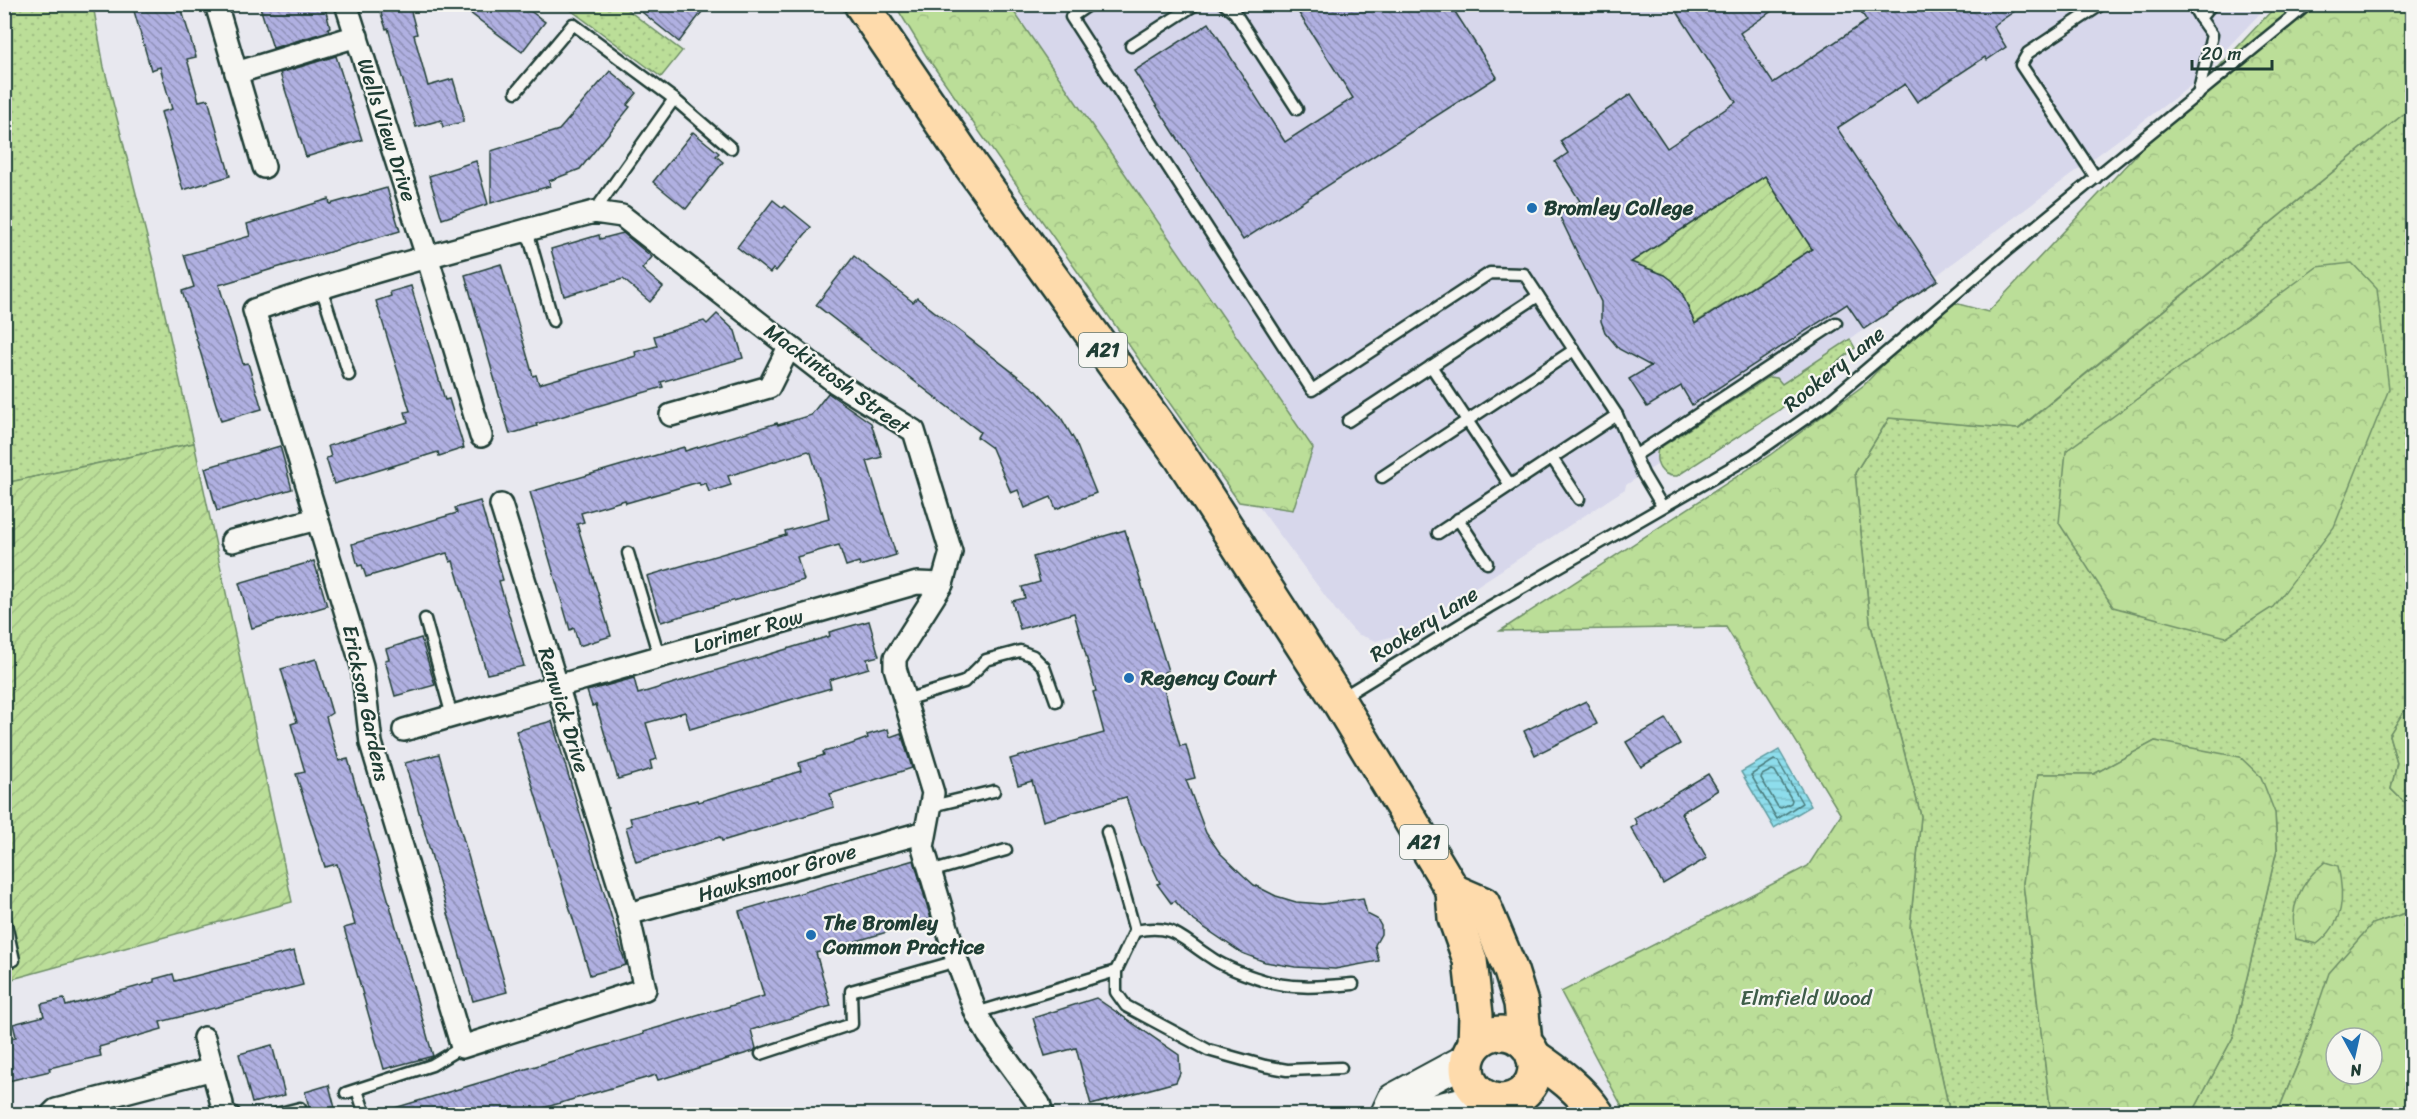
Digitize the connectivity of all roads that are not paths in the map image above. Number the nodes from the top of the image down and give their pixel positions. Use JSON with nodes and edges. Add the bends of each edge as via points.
{"nodes":[{"id":1,"x":216,"y":4,"type":"edge"},
{"id":2,"x":346,"y":4,"type":"edge"},
{"id":3,"x":861,"y":4,"type":"edge"},
{"id":4,"x":1090,"y":4,"type":"edge"},
{"id":5,"x":1196,"y":4,"type":"edge"},
{"id":6,"x":1224,"y":4,"type":"edge"},
{"id":7,"x":2102,"y":4,"type":"edge"},
{"id":8,"x":2192,"y":4,"type":"edge"},
{"id":9,"x":2211,"y":4,"type":"edge"},
{"id":10,"x":2308,"y":4,"type":"edge"},
{"id":11,"x":2200,"y":18,"type":"junction"},
{"id":12,"x":357,"y":36,"type":"junction"},
{"id":13,"x":1131,"y":46,"type":"dead end"},
{"id":14,"x":236,"y":73,"type":"junction"},
{"id":15,"x":516,"y":92,"type":"dead end"},
{"id":16,"x":2198,"y":95,"type":"junction"},
{"id":17,"x":674,"y":99,"type":"junction"},
{"id":18,"x":1297,"y":109,"type":"dead end"},
{"id":19,"x":731,"y":148,"type":"dead end"},
{"id":20,"x":264,"y":167,"type":"dead end"},
{"id":21,"x":2096,"y":178,"type":"junction"},
{"id":22,"x":594,"y":212,"type":"junction"},
{"id":23,"x":526,"y":230,"type":"junction"},
{"id":24,"x":427,"y":256,"type":"junction"},
{"id":25,"x":321,"y":286,"type":"junction"},
{"id":26,"x":1538,"y":296,"type":"junction"},
{"id":27,"x":553,"y":321,"type":"dead end"},
{"id":28,"x":1836,"y":323,"type":"dead end"},
{"id":29,"x":789,"y":347,"type":"junction"},
{"id":30,"x":1574,"y":350,"type":"junction"},
{"id":31,"x":1431,"y":366,"type":"junction"},
{"id":32,"x":349,"y":375,"type":"dead end"},
{"id":33,"x":671,"y":415,"type":"dead end"},
{"id":34,"x":1617,"y":415,"type":"junction"},
{"id":35,"x":1348,"y":421,"type":"dead end"},
{"id":36,"x":1467,"y":421,"type":"junction"},
{"id":37,"x":481,"y":436,"type":"dead end"},
{"id":38,"x":1636,"y":455,"type":"junction"},
{"id":39,"x":1552,"y":458,"type":"junction"},
{"id":40,"x":1382,"y":477,"type":"dead end"},
{"id":41,"x":1510,"y":485,"type":"junction"},
{"id":42,"x":1579,"y":500,"type":"dead end"},
{"id":43,"x":501,"y":506,"type":"dead end"},
{"id":44,"x":1662,"y":506,"type":"junction"},
{"id":45,"x":317,"y":519,"type":"junction"},
{"id":46,"x":1458,"y":519,"type":"junction"},
{"id":47,"x":1438,"y":533,"type":"dead end"},
{"id":48,"x":232,"y":541,"type":"dead end"},
{"id":49,"x":628,"y":553,"type":"dead end"},
{"id":50,"x":1487,"y":563,"type":"dead end"},
{"id":51,"x":942,"y":584,"type":"junction"},
{"id":52,"x":424,"y":619,"type":"dead end"},
{"id":53,"x":659,"y":656,"type":"junction"},
{"id":54,"x":556,"y":686,"type":"junction"},
{"id":55,"x":905,"y":700,"type":"junction"},
{"id":56,"x":1338,"y":700,"type":"junction"},
{"id":57,"x":1056,"y":701,"type":"dead end"},
{"id":58,"x":452,"y":716,"type":"junction"},
{"id":59,"x":404,"y":730,"type":"dead end"},
{"id":60,"x":994,"y":791,"type":"dead end"},
{"id":61,"x":932,"y":806,"type":"junction"},
{"id":62,"x":925,"y":832,"type":"junction"},
{"id":63,"x":1107,"y":832,"type":"dead end"},
{"id":64,"x":1006,"y":850,"type":"dead end"},
{"id":65,"x":930,"y":872,"type":"junction"},
{"id":66,"x":1453,"y":891,"type":"junction"},
{"id":67,"x":628,"y":914,"type":"junction"},
{"id":68,"x":4,"y":915,"type":"edge"},
{"id":69,"x":1136,"y":931,"type":"junction"},
{"id":70,"x":957,"y":961,"type":"junction"},
{"id":71,"x":4,"y":963,"type":"edge"},
{"id":72,"x":1116,"y":971,"type":"junction"},
{"id":73,"x":1353,"y":984,"type":"dead end"},
{"id":74,"x":976,"y":1013,"type":"junction"},
{"id":75,"x":204,"y":1038,"type":"dead end"},
{"id":76,"x":462,"y":1047,"type":"junction"},
{"id":77,"x":1529,"y":1050,"type":"junction"},
{"id":78,"x":1471,"y":1051,"type":"junction"},
{"id":79,"x":761,"y":1054,"type":"dead end"},
{"id":80,"x":1341,"y":1068,"type":"dead end"},
{"id":81,"x":213,"y":1069,"type":"junction"},
{"id":82,"x":1508,"y":1104,"type":"edge"},
{"id":83,"x":300,"y":1108,"type":"dead end"},
{"id":84,"x":228,"y":1109,"type":"edge"},
{"id":85,"x":52,"y":1114,"type":"edge"},
{"id":86,"x":276,"y":1114,"type":"edge"},
{"id":87,"x":365,"y":1114,"type":"edge"},
{"id":88,"x":1042,"y":1114,"type":"edge"},
{"id":89,"x":1386,"y":1114,"type":"edge"},
{"id":90,"x":1416,"y":1114,"type":"edge"},
{"id":91,"x":1598,"y":1114,"type":"edge"}],
"edges":[{"from":1,"to":14,"type":"street"},
{"from":2,"to":12,"type":"street","name":"Wells View Drive"},
{"from":3,"to":56,"type":"main road","number":"A21","via":[[971,165],[1181,457]]},
{"from":4,"to":26,"type":"lane","via":[[1071,16],[1312,390],[1490,273],[1524,274]]},
{"from":5,"to":13,"type":"lane"},
{"from":6,"to":18,"type":"lane","via":[[1235,13]]},
{"from":7,"to":21,"type":"lane","via":[[2028,53],[2021,65]]},
{"from":8,"to":11,"type":"lane"},
{"from":9,"to":11,"type":"lane"},
{"from":10,"to":16,"type":"lane","name":"Rookery Lane"},
{"from":11,"to":16,"type":"lane","via":[[2212,35]]},
{"from":12,"to":14,"type":"street"},
{"from":12,"to":24,"type":"street","name":"Wells View Drive"},
{"from":14,"to":20,"type":"street"},
{"from":15,"to":17,"type":"lane","via":[[573,24]]},
{"from":16,"to":21,"type":"lane","name":"Rookery Lane"},
{"from":17,"to":19,"type":"lane"},
{"from":17,"to":22,"type":"lane"},
{"from":21,"to":44,"type":"lane","name":"Rookery Lane","via":[[1826,404],[1753,454]]},
{"from":22,"to":23,"type":"street","name":"Mackintosh Street"},
{"from":22,"to":29,"type":"street","name":"Mackintosh Street","via":[[622,216]]},
{"from":23,"to":24,"type":"street","name":"Mackintosh Street"},
{"from":23,"to":27,"type":"lane"},
{"from":24,"to":25,"type":"street","name":"Erickson Gardens"},
{"from":24,"to":37,"type":"street"},
{"from":25,"to":32,"type":"lane"},
{"from":25,"to":45,"type":"street","name":"Erickson Gardens","via":[[254,310]]},
{"from":26,"to":30,"type":"lane"},
{"from":26,"to":31,"type":"lane"},
{"from":28,"to":38,"type":"lane"},
{"from":29,"to":33,"type":"street","via":[[769,387]]},
{"from":29,"to":51,"type":"street","name":"Mackintosh Street","via":[[835,382],[914,431],[951,552]]},
{"from":30,"to":34,"type":"lane"},
{"from":30,"to":36,"type":"lane"},
{"from":31,"to":35,"type":"lane"},
{"from":31,"to":36,"type":"lane"},
{"from":34,"to":38,"type":"lane"},
{"from":34,"to":39,"type":"lane"},
{"from":36,"to":40,"type":"lane"},
{"from":36,"to":41,"type":"lane"},
{"from":38,"to":44,"type":"lane"},
{"from":39,"to":41,"type":"lane"},
{"from":39,"to":42,"type":"lane"},
{"from":41,"to":46,"type":"lane"},
{"from":43,"to":54,"type":"street","name":"Renwick Drive"},
{"from":44,"to":56,"type":"lane","name":"Rookery Lane"},
{"from":45,"to":48,"type":"street"},
{"from":45,"to":76,"type":"street","name":"Erickson Gardens","via":[[362,666],[371,743]]},
{"from":46,"to":47,"type":"lane"},
{"from":46,"to":50,"type":"lane"},
{"from":49,"to":53,"type":"lane"},
{"from":51,"to":53,"type":"street","name":"Lorimer Row","via":[[916,583]]},
{"from":51,"to":55,"type":"street","name":"Mackintosh Street","via":[[895,658]]},
{"from":52,"to":58,"type":"lane"},
{"from":53,"to":54,"type":"street","name":"Lorimer Row"},
{"from":54,"to":58,"type":"street","name":"Lorimer Row"},
{"from":54,"to":67,"type":"street","name":"Renwick Drive"},
{"from":55,"to":57,"type":"lane","via":[[964,682],[992,657],[1020,651],[1033,656],[1044,667]]},
{"from":55,"to":61,"type":"street","name":"Mackintosh Street","via":[[933,793]]},
{"from":56,"to":66,"type":"main road","number":"A21"},
{"from":58,"to":59,"type":"street","name":"Lorimer Row"},
{"from":60,"to":61,"type":"lane"},
{"from":61,"to":62,"type":"street","name":"Mackintosh Street"},
{"from":62,"to":65,"type":"street","name":"Mackintosh Street","via":[[923,847]]},
{"from":62,"to":67,"type":"street","name":"Hawksmoor Grove"},
{"from":63,"to":69,"type":"lane"},
{"from":64,"to":65,"type":"lane"},
{"from":65,"to":70,"type":"street","name":"Mackintosh Street"},
{"from":66,"to":77,"type":"main road","via":[[1483,904],[1511,971]]},
{"from":66,"to":78,"type":"main road","number":"A21","via":[[1455,918],[1470,960],[1476,1015]]},
{"from":67,"to":76,"type":"street","via":[[645,989]]},
{"from":68,"to":71,"type":"lane","via":[[14,960]]},
{"from":69,"to":72,"type":"lane"},
{"from":69,"to":73,"type":"lane","via":[[1154,927],[1169,930],[1212,958],[1259,979],[1294,987]]},
{"from":70,"to":74,"type":"street","name":"Mackintosh Street"},
{"from":70,"to":79,"type":"lane","via":[[851,991],[852,1024]]},
{"from":72,"to":74,"type":"lane"},
{"from":72,"to":80,"type":"lane","via":[[1116,992],[1126,1006],[1208,1050],[1287,1070]]},
{"from":74,"to":88,"type":"street","name":"Mackintosh Street"},
{"from":75,"to":81,"type":"street"},
{"from":76,"to":87,"type":"lane","via":[[432,1065],[352,1091]]},
{"from":77,"to":78,"type":"main road","via":[[1516,1036],[1501,1033],[1483,1038]]},
{"from":77,"to":82,"type":"main road","via":[[1534,1075],[1529,1086]]},
{"from":77,"to":91,"type":"main road","via":[[1587,1099]]},
{"from":78,"to":82,"type":"main road","via":[[1467,1073],[1470,1082]]},
{"from":78,"to":89,"type":"street","via":[[1393,1099]]},
{"from":81,"to":84,"type":"street"},
{"from":81,"to":85,"type":"street"},
{"from":82,"to":90,"type":"street"},
{"from":83,"to":86,"type":"lane"}]}
